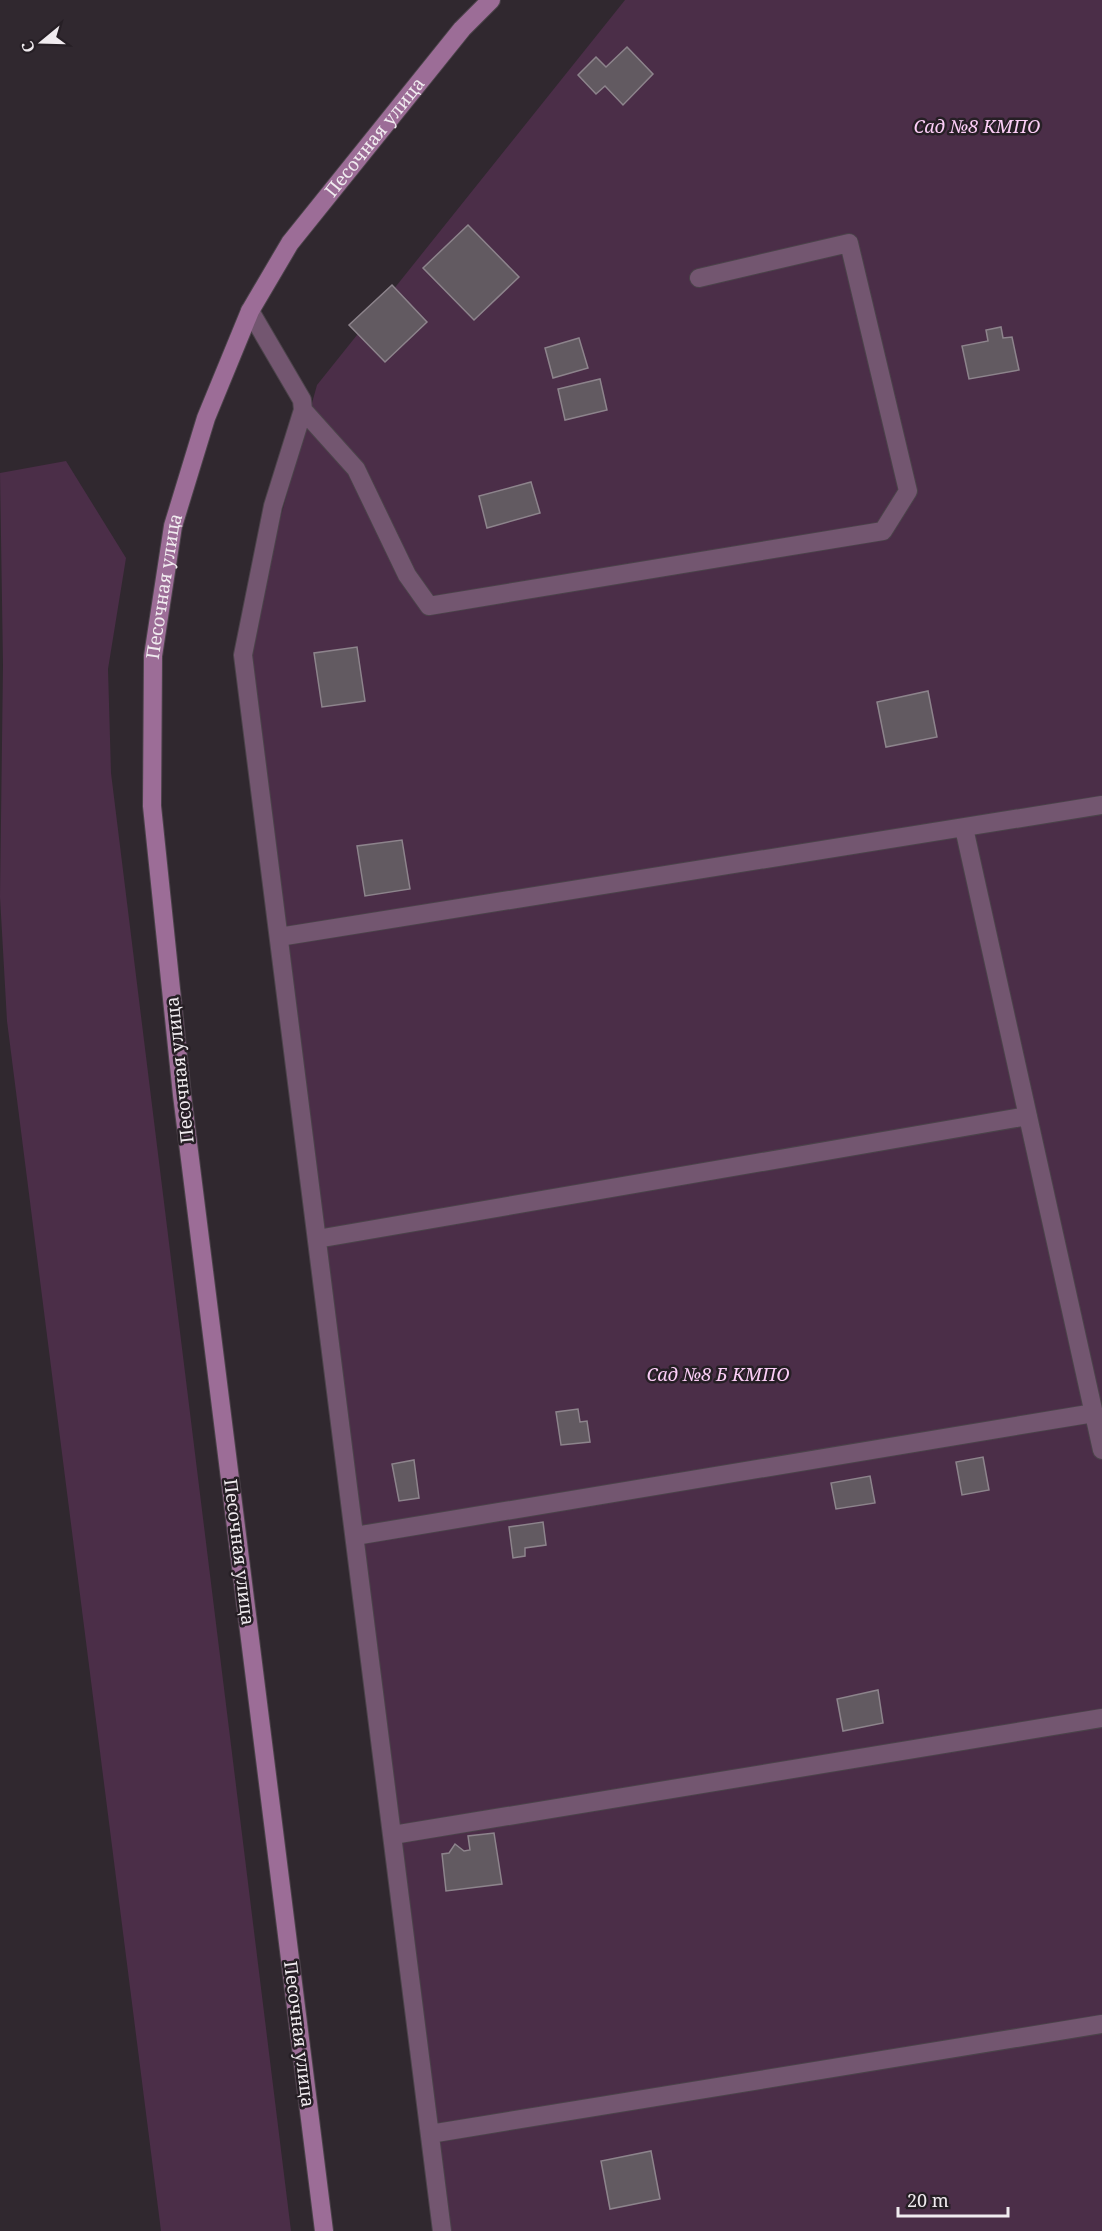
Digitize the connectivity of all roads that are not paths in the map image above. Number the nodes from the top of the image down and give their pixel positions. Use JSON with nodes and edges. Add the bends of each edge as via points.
{"nodes":[{"id":1,"x":491,"y":0,"type":"edge"},
{"id":2,"x":699,"y":278,"type":"dead end"},
{"id":3,"x":250,"y":311,"type":"junction"},
{"id":4,"x":303,"y":410,"type":"junction"},
{"id":5,"x":1102,"y":805,"type":"edge"},
{"id":6,"x":964,"y":828,"type":"junction"},
{"id":7,"x":279,"y":937,"type":"junction"},
{"id":8,"x":1028,"y":1116,"type":"junction"},
{"id":9,"x":317,"y":1239,"type":"junction"},
{"id":10,"x":1094,"y":1413,"type":"junction"},
{"id":11,"x":1102,"y":1450,"type":"edge"},
{"id":12,"x":355,"y":1536,"type":"junction"},
{"id":13,"x":1102,"y":1718,"type":"edge"},
{"id":14,"x":393,"y":1835,"type":"junction"},
{"id":15,"x":1102,"y":2024,"type":"edge"},
{"id":16,"x":430,"y":2134,"type":"junction"},
{"id":17,"x":324,"y":2231,"type":"edge"},
{"id":18,"x":442,"y":2231,"type":"edge"}],
"edges":[{"from":1,"to":3,"type":"main road","name":"Песочная улица","via":[[462,29],[290,243]]},
{"from":2,"to":4,"type":"lane","via":[[849,243],[908,491],[883,531],[429,606],[407,575],[356,469]]},
{"from":3,"to":4,"type":"lane","via":[[302,400]]},
{"from":3,"to":17,"type":"main road","name":"Песочная улица","via":[[206,418],[173,526],[153,656],[152,806],[182,1095]]},
{"from":4,"to":7,"type":"lane","via":[[273,506],[243,655]]},
{"from":5,"to":6,"type":"lane"},
{"from":6,"to":7,"type":"lane"},
{"from":6,"to":8,"type":"lane"},
{"from":7,"to":9,"type":"lane"},
{"from":8,"to":9,"type":"lane"},
{"from":8,"to":10,"type":"lane"},
{"from":9,"to":12,"type":"lane"},
{"from":10,"to":11,"type":"lane"},
{"from":10,"to":12,"type":"lane"},
{"from":12,"to":14,"type":"lane"},
{"from":13,"to":14,"type":"lane"},
{"from":14,"to":16,"type":"lane"},
{"from":15,"to":16,"type":"lane"},
{"from":16,"to":18,"type":"lane"}]}
